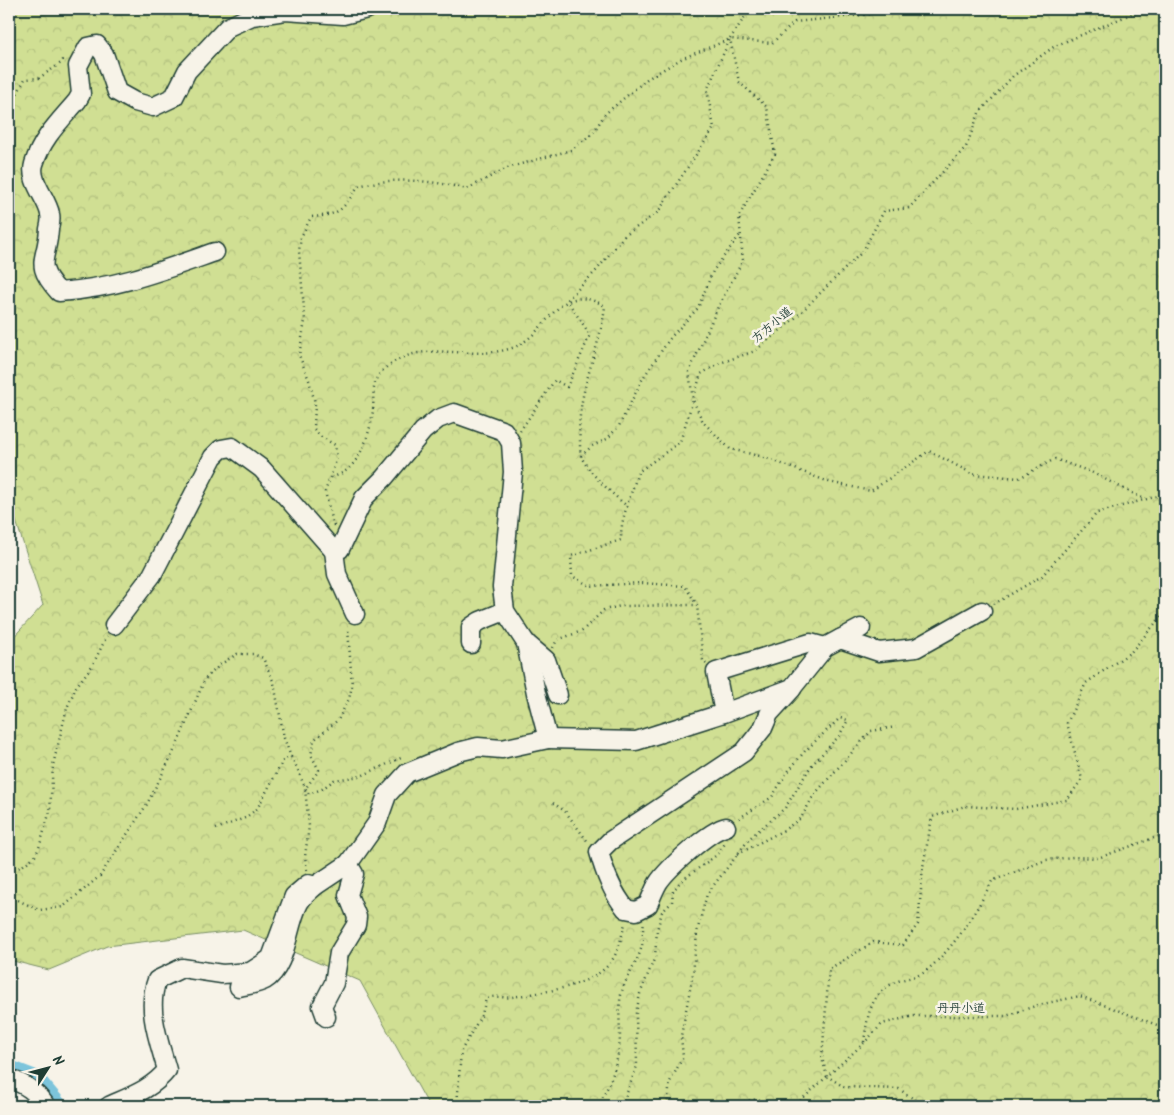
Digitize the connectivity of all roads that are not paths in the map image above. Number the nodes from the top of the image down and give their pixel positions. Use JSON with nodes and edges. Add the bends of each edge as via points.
{"nodes":[{"id":1,"x":368,"y":9,"type":"edge"},
{"id":2,"x":216,"y":252,"type":"dead end"},
{"id":3,"x":337,"y":550,"type":"junction"},
{"id":4,"x":352,"y":607,"type":"road end"},
{"id":5,"x":505,"y":611,"type":"junction"},
{"id":6,"x":982,"y":611,"type":"road end"},
{"id":7,"x":114,"y":625,"type":"road end"},
{"id":8,"x":861,"y":628,"type":"dead end"},
{"id":9,"x":526,"y":643,"type":"junction"},
{"id":10,"x":832,"y":643,"type":"junction"},
{"id":11,"x":471,"y":644,"type":"dead end"},
{"id":12,"x":792,"y":688,"type":"junction"},
{"id":13,"x":558,"y":695,"type":"dead end"},
{"id":14,"x":724,"y":713,"type":"junction"},
{"id":15,"x":548,"y":739,"type":"junction"},
{"id":16,"x":726,"y":827,"type":"road end"},
{"id":17,"x":348,"y":864,"type":"junction"},
{"id":18,"x":312,"y":885,"type":"junction"},
{"id":19,"x":239,"y":987,"type":"dead end"},
{"id":20,"x":326,"y":1017,"type":"dead end"},
{"id":21,"x":9,"y":1079,"type":"edge"},
{"id":22,"x":46,"y":1106,"type":"edge"},
{"id":23,"x":109,"y":1106,"type":"edge"}],
"edges":[{"from":1,"to":2,"type":"street","via":[[343,15],[285,11],[252,16],[228,27],[187,71],[174,97],[153,107],[117,92],[104,54],[97,45],[88,47],[78,66],[81,94],[41,143],[33,167],[50,214],[42,259],[47,278],[59,292],[86,290],[124,283]]},
{"from":3,"to":4,"type":"street","via":[[338,574]]},
{"from":3,"to":5,"type":"street","via":[[364,498],[423,431],[438,419],[454,413],[460,415],[504,431],[511,443],[513,472],[502,586]]},
{"from":3,"to":7,"type":"street","via":[[262,469],[232,447],[221,449],[213,457],[152,575]]},
{"from":5,"to":9,"type":"street"},
{"from":5,"to":11,"type":"street","via":[[471,627]]},
{"from":6,"to":10,"type":"street","via":[[916,648],[879,652]]},
{"from":8,"to":10,"type":"street"},
{"from":9,"to":13,"type":"street","via":[[546,660]]},
{"from":9,"to":15,"type":"street"},
{"from":10,"to":12,"type":"street"},
{"from":10,"to":14,"type":"street","via":[[810,643],[716,672]]},
{"from":12,"to":14,"type":"street"},
{"from":12,"to":16,"type":"street","via":[[769,714],[763,728],[744,752],[610,841],[600,852],[614,893],[626,909],[636,911],[648,905],[658,883],[706,836]]},
{"from":14,"to":15,"type":"street","via":[[636,741]]},
{"from":15,"to":17,"type":"street","via":[[502,749],[478,746],[407,773],[387,795],[377,823]]},
{"from":17,"to":18,"type":"street"},
{"from":17,"to":20,"type":"street","via":[[354,874],[348,895],[357,917],[350,937],[339,953],[334,983],[322,1006]]},
{"from":18,"to":19,"type":"street","via":[[292,919],[280,964],[264,981]]},
{"from":18,"to":23,"type":"street","via":[[294,896],[272,958],[250,972],[222,974],[182,968],[157,980],[153,998],[154,1022],[167,1070],[144,1091]]},
{"from":21,"to":22,"type":"street","via":[[37,1093]]}]}
